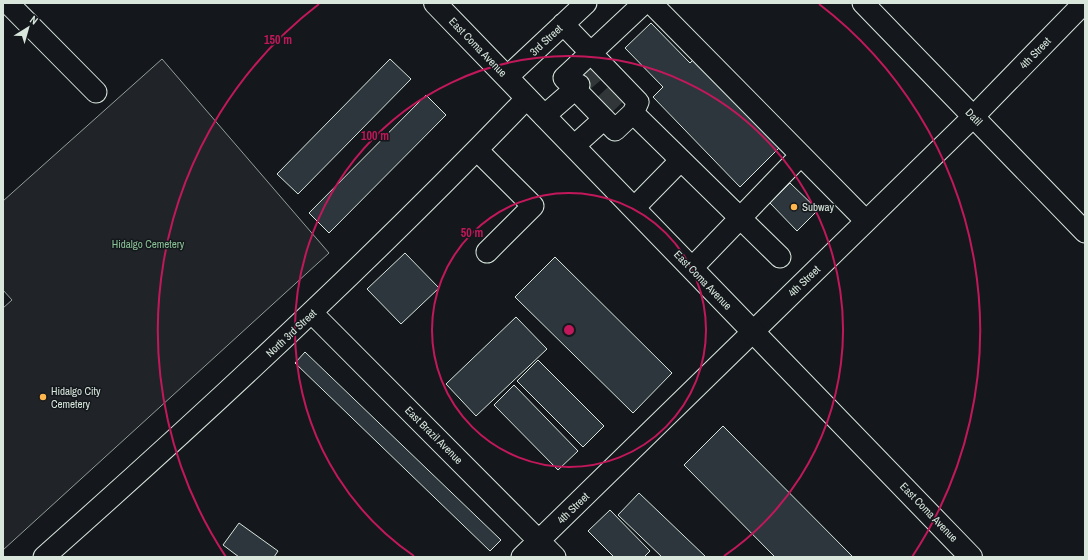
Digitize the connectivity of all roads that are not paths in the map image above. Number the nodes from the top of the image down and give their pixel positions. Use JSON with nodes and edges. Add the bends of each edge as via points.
{"nodes":[{"id":1,"x":8,"y":3,"type":"edge"},
{"id":2,"x":435,"y":3,"type":"edge"},
{"id":3,"x":586,"y":3,"type":"edge"},
{"id":4,"x":644,"y":3,"type":"edge"},
{"id":5,"x":651,"y":3,"type":"edge"},
{"id":6,"x":863,"y":3,"type":"edge"},
{"id":7,"x":1084,"y":3,"type":"edge"},
{"id":8,"x":564,"y":24,"type":"junction"},
{"id":9,"x":588,"y":73,"type":"junction"},
{"id":10,"x":507,"y":77,"type":"junction"},
{"id":11,"x":96,"y":92,"type":"dead end"},
{"id":12,"x":527,"y":98,"type":"junction"},
{"id":13,"x":601,"y":113,"type":"junction"},
{"id":14,"x":633,"y":113,"type":"junction"},
{"id":15,"x":544,"y":116,"type":"junction"},
{"id":16,"x":974,"y":116,"type":"junction"},
{"id":17,"x":574,"y":146,"type":"junction"},
{"id":18,"x":477,"y":150,"type":"junction"},
{"id":19,"x":800,"y":155,"type":"junction"},
{"id":20,"x":681,"y":160,"type":"junction"},
{"id":21,"x":634,"y":208,"type":"junction"},
{"id":22,"x":739,"y":219,"type":"junction"},
{"id":23,"x":866,"y":221,"type":"junction"},
{"id":24,"x":1085,"y":232,"type":"edge"},
{"id":25,"x":487,"y":252,"type":"dead end"},
{"id":26,"x":780,"y":257,"type":"dead end"},
{"id":27,"x":692,"y":268,"type":"junction"},
{"id":28,"x":312,"y":313,"type":"junction"},
{"id":29,"x":753,"y":331,"type":"junction"},
{"id":30,"x":938,"y":521,"type":"junction"},
{"id":31,"x":539,"y":540,"type":"junction"},
{"id":32,"x":44,"y":557,"type":"edge"},
{"id":33,"x":522,"y":557,"type":"edge"},
{"id":34,"x":555,"y":557,"type":"edge"},
{"id":35,"x":971,"y":557,"type":"edge"},
{"id":36,"x":979,"y":557,"type":"edge"}],
"edges":[{"from":1,"to":11,"type":"street"},
{"from":2,"to":10,"type":"main road","name":"East Coma Avenue"},
{"from":3,"to":8,"type":"street","name":"3rd Street"},
{"from":4,"to":9,"type":"street"},
{"from":5,"to":19,"type":"street"},
{"from":6,"to":16,"type":"street","name":"Datil"},
{"from":7,"to":16,"type":"street","name":"4th Street"},
{"from":8,"to":9,"type":"street"},
{"from":8,"to":10,"type":"street","name":"3rd Street"},
{"from":9,"to":13,"type":"street"},
{"from":9,"to":14,"type":"street","via":[[638,102]]},
{"from":9,"to":15,"type":"street"},
{"from":10,"to":12,"type":"main road","name":"East Coma Avenue"},
{"from":12,"to":15,"type":"main road","name":"East Coma Avenue"},
{"from":12,"to":18,"type":"street","name":"North 3rd Street"},
{"from":13,"to":14,"type":"street","via":[[615,130]]},
{"from":13,"to":17,"type":"street"},
{"from":14,"to":20,"type":"street"},
{"from":15,"to":17,"type":"main road","name":"East Coma Avenue"},
{"from":16,"to":23,"type":"street","name":"4th Street"},
{"from":16,"to":24,"type":"street","name":"Datil"},
{"from":17,"to":21,"type":"main road","name":"East Coma Avenue"},
{"from":18,"to":25,"type":"street","via":[[533,206]]},
{"from":18,"to":28,"type":"street","name":"North 3rd Street"},
{"from":19,"to":22,"type":"street"},
{"from":19,"to":23,"type":"street"},
{"from":20,"to":21,"type":"street"},
{"from":20,"to":22,"type":"street"},
{"from":21,"to":27,"type":"main road","name":"East Coma Avenue"},
{"from":22,"to":26,"type":"street"},
{"from":22,"to":27,"type":"street"},
{"from":23,"to":29,"type":"street","name":"4th Street"},
{"from":27,"to":29,"type":"main road","name":"East Coma Avenue"},
{"from":28,"to":31,"type":"street","name":"East Brazil Avenue"},
{"from":28,"to":32,"type":"street","name":"North 3rd Street","via":[[174,442]]},
{"from":29,"to":30,"type":"main road","name":"East Coma Avenue"},
{"from":29,"to":31,"type":"street","name":"4th Street"},
{"from":30,"to":35,"type":"main road","name":"East Coma Avenue"},
{"from":30,"to":36,"type":"main road"},
{"from":31,"to":33,"type":"street","name":"4th Street"},
{"from":31,"to":34,"type":"street","name":"East Brazil Avenue"}]}
